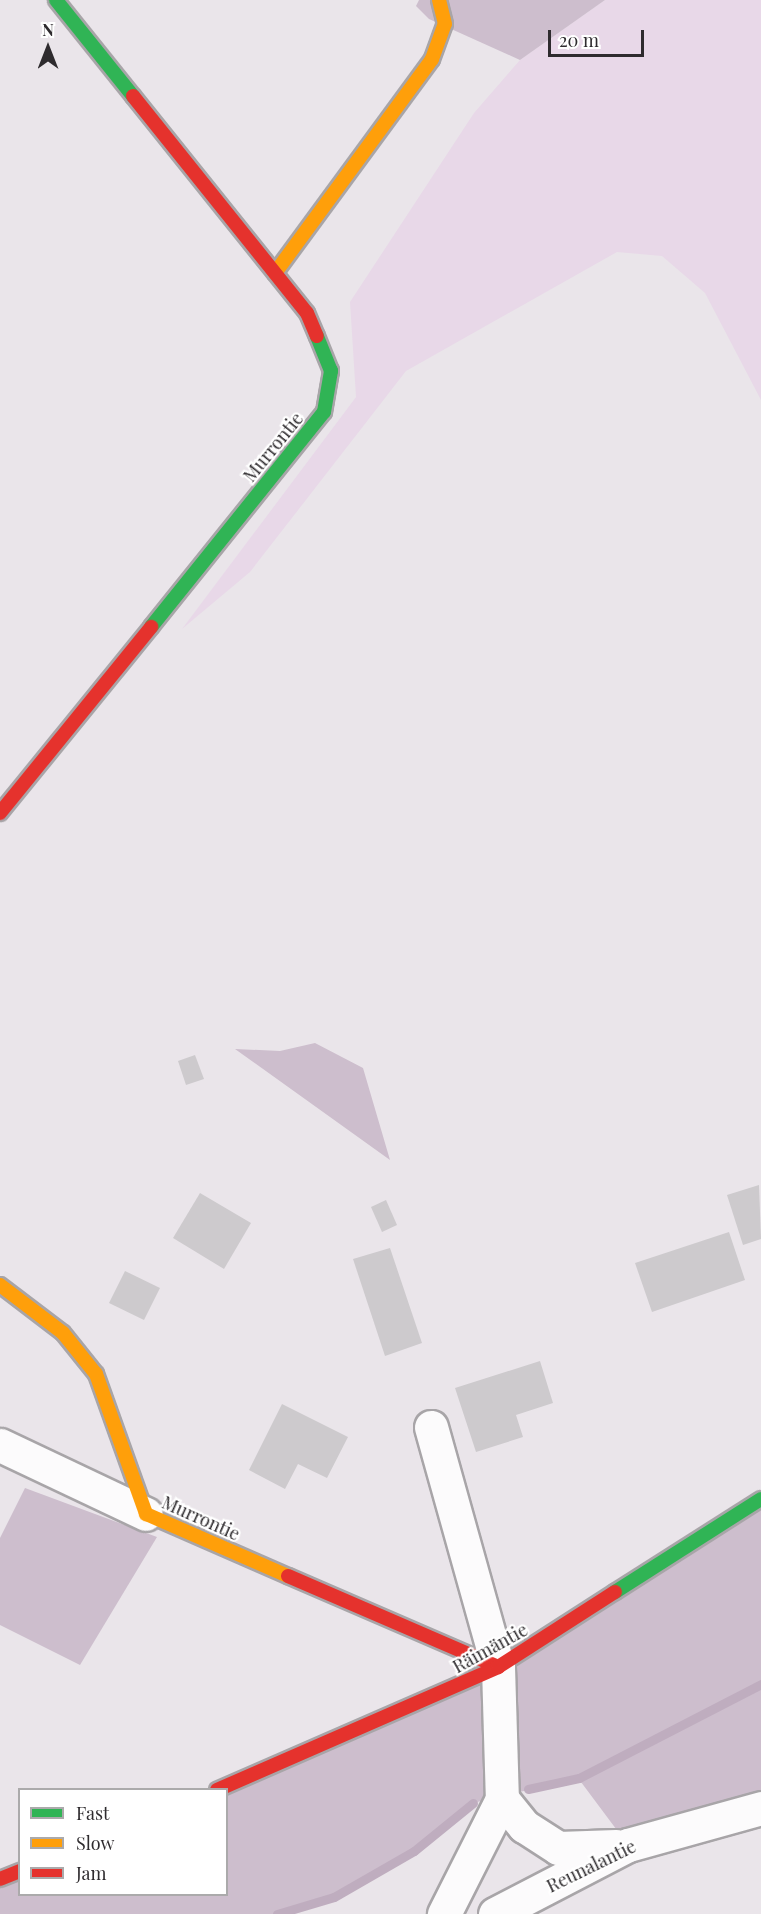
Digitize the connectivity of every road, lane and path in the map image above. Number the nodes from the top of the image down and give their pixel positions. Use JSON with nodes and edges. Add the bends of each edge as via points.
{"nodes":[{"id":1,"x":56,"y":0,"type":"edge"},
{"id":2,"x":439,"y":0,"type":"edge"},
{"id":3,"x":275,"y":273,"type":"junction"},
{"id":4,"x":0,"y":813,"type":"edge"},
{"id":5,"x":0,"y":1285,"type":"edge"},
{"id":6,"x":431,"y":1427,"type":"dead end"},
{"id":7,"x":0,"y":1445,"type":"edge"},
{"id":8,"x":761,"y":1499,"type":"edge"},
{"id":9,"x":146,"y":1514,"type":"junction"},
{"id":10,"x":498,"y":1667,"type":"junction"},
{"id":11,"x":223,"y":1788,"type":"edge"},
{"id":12,"x":502,"y":1799,"type":"junction"},
{"id":13,"x":761,"y":1808,"type":"edge"},
{"id":14,"x":628,"y":1845,"type":"junction"},
{"id":15,"x":18,"y":1872,"type":"edge"},
{"id":16,"x":0,"y":1879,"type":"edge"},
{"id":17,"x":444,"y":1914,"type":"edge"},
{"id":18,"x":495,"y":1914,"type":"edge"}],
"edges":[{"from":1,"to":3,"type":"street","name":"Murrontie"},
{"from":2,"to":3,"type":"street","via":[[445,24],[432,59]]},
{"from":3,"to":4,"type":"street","name":"Murrontie","via":[[307,314],[331,371],[324,412]]},
{"from":5,"to":9,"type":"street","name":"Murrontie","via":[[63,1333],[96,1374]]},
{"from":6,"to":10,"type":"street"},
{"from":7,"to":9,"type":"street"},
{"from":8,"to":10,"type":"street","name":"Räimäntie"},
{"from":9,"to":10,"type":"street","name":"Murrontie"},
{"from":10,"to":11,"type":"street","name":"Räimäntie","via":[[405,1713]]},
{"from":10,"to":12,"type":"street"},
{"from":12,"to":14,"type":"street","via":[[524,1826],[558,1848]]},
{"from":12,"to":17,"type":"street"},
{"from":13,"to":14,"type":"street","name":"Reunalantie"},
{"from":14,"to":18,"type":"street","name":"Reunalantie"},
{"from":15,"to":16,"type":"street"}]}
